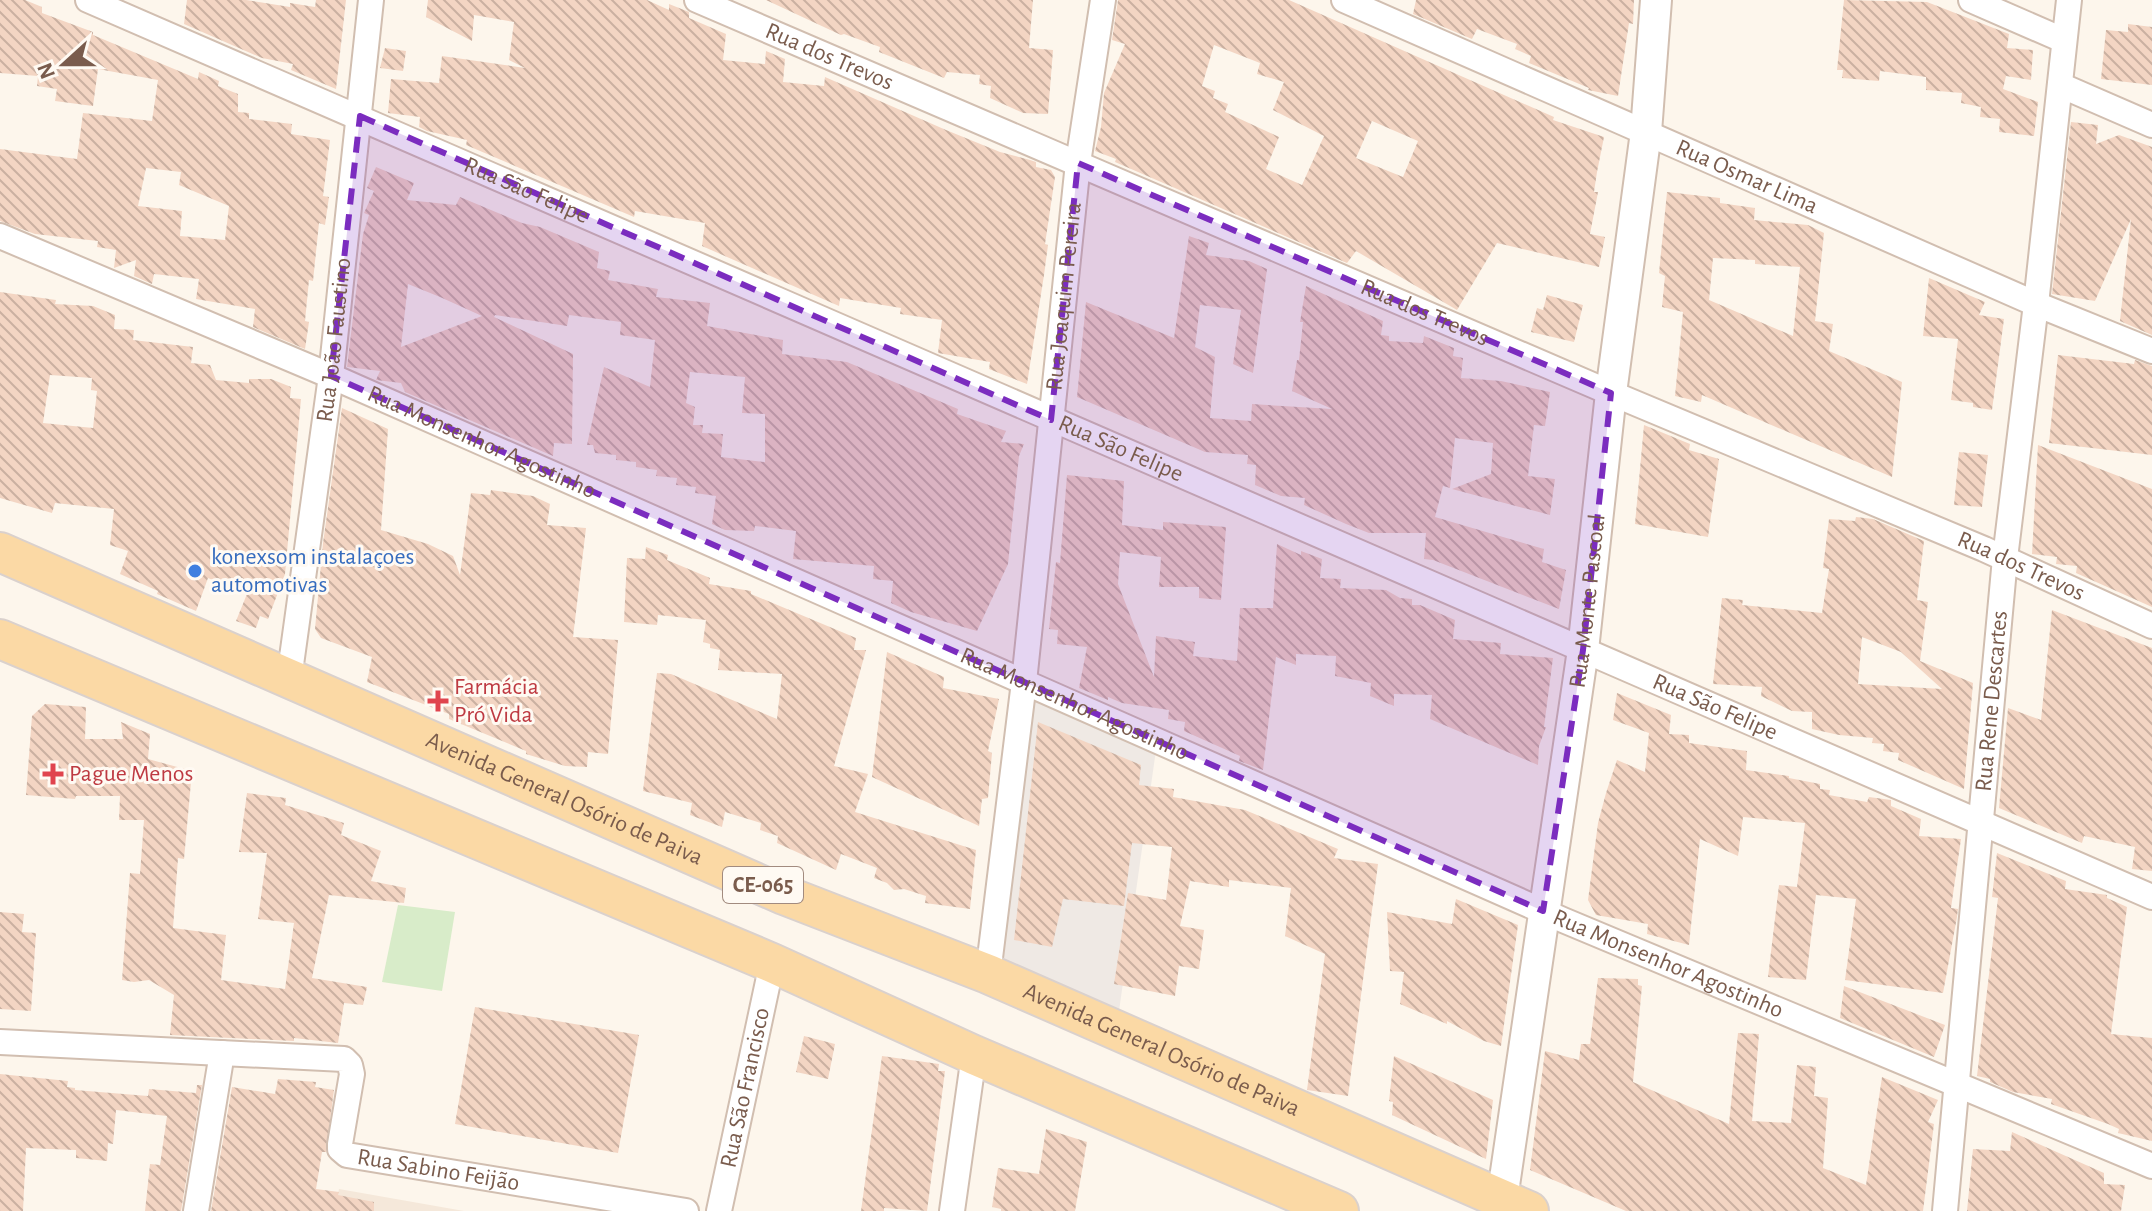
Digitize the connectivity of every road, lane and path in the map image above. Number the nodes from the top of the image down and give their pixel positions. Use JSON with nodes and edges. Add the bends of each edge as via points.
{"nodes":[{"id":1,"x":88,"y":0,"type":"edge"},
{"id":2,"x":371,"y":0,"type":"edge"},
{"id":3,"x":697,"y":0,"type":"edge"},
{"id":4,"x":1103,"y":0,"type":"edge"},
{"id":5,"x":1344,"y":0,"type":"edge"},
{"id":6,"x":1656,"y":0,"type":"edge"},
{"id":7,"x":1971,"y":0,"type":"edge"},
{"id":8,"x":2069,"y":0,"type":"edge"},
{"id":9,"x":2063,"y":40,"type":"junction"},
{"id":10,"x":2060,"y":85,"type":"junction"},
{"id":11,"x":360,"y":116,"type":"junction"},
{"id":12,"x":2152,"y":125,"type":"edge"},
{"id":13,"x":1646,"y":132,"type":"junction"},
{"id":14,"x":1078,"y":163,"type":"junction"},
{"id":15,"x":0,"y":236,"type":"edge"},
{"id":16,"x":2036,"y":304,"type":"junction"},
{"id":17,"x":2152,"y":351,"type":"edge"},
{"id":18,"x":331,"y":376,"type":"junction"},
{"id":19,"x":1611,"y":393,"type":"junction"},
{"id":20,"x":1051,"y":420,"type":"junction"},
{"id":21,"x":0,"y":552,"type":"edge"},
{"id":22,"x":2005,"y":558,"type":"junction"},
{"id":23,"x":2152,"y":626,"type":"edge"},
{"id":24,"x":0,"y":639,"type":"edge"},
{"id":25,"x":1583,"y":650,"type":"junction"},
{"id":26,"x":289,"y":679,"type":"junction"},
{"id":27,"x":1024,"y":682,"type":"junction"},
{"id":28,"x":1980,"y":822,"type":"junction"},
{"id":29,"x":2152,"y":897,"type":"edge"},
{"id":30,"x":1543,"y":911,"type":"junction"},
{"id":31,"x":772,"y":963,"type":"junction"},
{"id":32,"x":988,"y":974,"type":"junction"},
{"id":33,"x":0,"y":1042,"type":"edge"},
{"id":34,"x":222,"y":1053,"type":"junction"},
{"id":35,"x":974,"y":1055,"type":"junction"},
{"id":36,"x":1958,"y":1083,"type":"junction"},
{"id":37,"x":2152,"y":1166,"type":"edge"},
{"id":38,"x":1275,"y":1197,"type":"edge"},
{"id":39,"x":1516,"y":1205,"type":"edge"},
{"id":40,"x":196,"y":1211,"type":"edge"},
{"id":41,"x":686,"y":1211,"type":"edge"},
{"id":42,"x":719,"y":1211,"type":"edge"},
{"id":43,"x":952,"y":1211,"type":"edge"},
{"id":44,"x":1339,"y":1211,"type":"edge"},
{"id":45,"x":1945,"y":1211,"type":"edge"}],
"edges":[{"from":1,"to":11,"type":"street","name":"Rua São Felipe"},
{"from":2,"to":11,"type":"street","name":"Rua João Faustino"},
{"from":3,"to":14,"type":"street","name":"Rua dos Trevos"},
{"from":4,"to":14,"type":"street","name":"Rua Joaquim Pereira"},
{"from":5,"to":13,"type":"street","name":"Rua Osmar Lima"},
{"from":6,"to":13,"type":"street","name":"Rua Monte Pascoal"},
{"from":7,"to":9,"type":"street"},
{"from":8,"to":9,"type":"street","name":"Rua Rene Descartes"},
{"from":9,"to":10,"type":"street","name":"Rua Rene Descartes"},
{"from":10,"to":12,"type":"street"},
{"from":10,"to":16,"type":"street","name":"Rua Rene Descartes"},
{"from":11,"to":18,"type":"street","name":"Rua João Faustino"},
{"from":11,"to":20,"type":"street","name":"Rua São Felipe"},
{"from":13,"to":16,"type":"street","name":"Rua Osmar Lima"},
{"from":13,"to":19,"type":"street","name":"Rua Monte Pascoal"},
{"from":14,"to":19,"type":"street","name":"Rua dos Trevos"},
{"from":14,"to":20,"type":"street","name":"Rua Joaquim Pereira"},
{"from":15,"to":18,"type":"street","name":"Rua Monsenhor Agostinho"},
{"from":16,"to":17,"type":"street","name":"Rua Osmar Lima"},
{"from":16,"to":22,"type":"street","name":"Rua Rene Descartes"},
{"from":18,"to":26,"type":"street","name":"Rua João Faustino"},
{"from":18,"to":27,"type":"street","name":"Rua Monsenhor Agostinho"},
{"from":19,"to":22,"type":"street","name":"Rua dos Trevos"},
{"from":19,"to":25,"type":"street","name":"Rua Monte Pascoal"},
{"from":20,"to":25,"type":"street","name":"Rua São Felipe"},
{"from":20,"to":27,"type":"street","name":"Rua Joaquim Pereira"},
{"from":21,"to":26,"type":"main road","name":"Avenida General Osório de Paiva","number":"CE-065"},
{"from":22,"to":23,"type":"street","name":"Rua dos Trevos"},
{"from":22,"to":28,"type":"street","name":"Rua Rene Descartes"},
{"from":24,"to":31,"type":"main road"},
{"from":25,"to":28,"type":"street","name":"Rua São Felipe"},
{"from":25,"to":30,"type":"street","name":"Rua Monte Pascoal"},
{"from":26,"to":32,"type":"main road","name":"Avenida General Osório de Paiva","number":"CE-065","via":[[784,895]]},
{"from":27,"to":30,"type":"street","name":"Rua Monsenhor Agostinho"},
{"from":27,"to":32,"type":"street","name":"Rua Joaquim Pereira"},
{"from":28,"to":29,"type":"street","name":"Rua São Felipe"},
{"from":28,"to":36,"type":"street","name":"Rua Rene Descartes"},
{"from":30,"to":36,"type":"street","name":"Rua Monsenhor Agostinho"},
{"from":30,"to":39,"type":"street","name":"Rua Monte Pascoal"},
{"from":31,"to":35,"type":"main road"},
{"from":31,"to":42,"type":"street","name":"Rua São Francisco"},
{"from":32,"to":39,"type":"main road","name":"Avenida General Osório de Paiva","number":"CE-065"},
{"from":33,"to":34,"type":"street","name":"Rua Sabino Feijão"},
{"from":34,"to":40,"type":"street"},
{"from":34,"to":41,"type":"street","name":"Rua Sabino Feijão","via":[[347,1061],[352,1074],[340,1144],[347,1155]]},
{"from":35,"to":38,"type":"main road"},
{"from":35,"to":43,"type":"street"},
{"from":36,"to":37,"type":"street","name":"Rua Monsenhor Agostinho"},
{"from":36,"to":45,"type":"street","name":"Rua Rene Descartes"},
{"from":38,"to":44,"type":"main road"}]}
